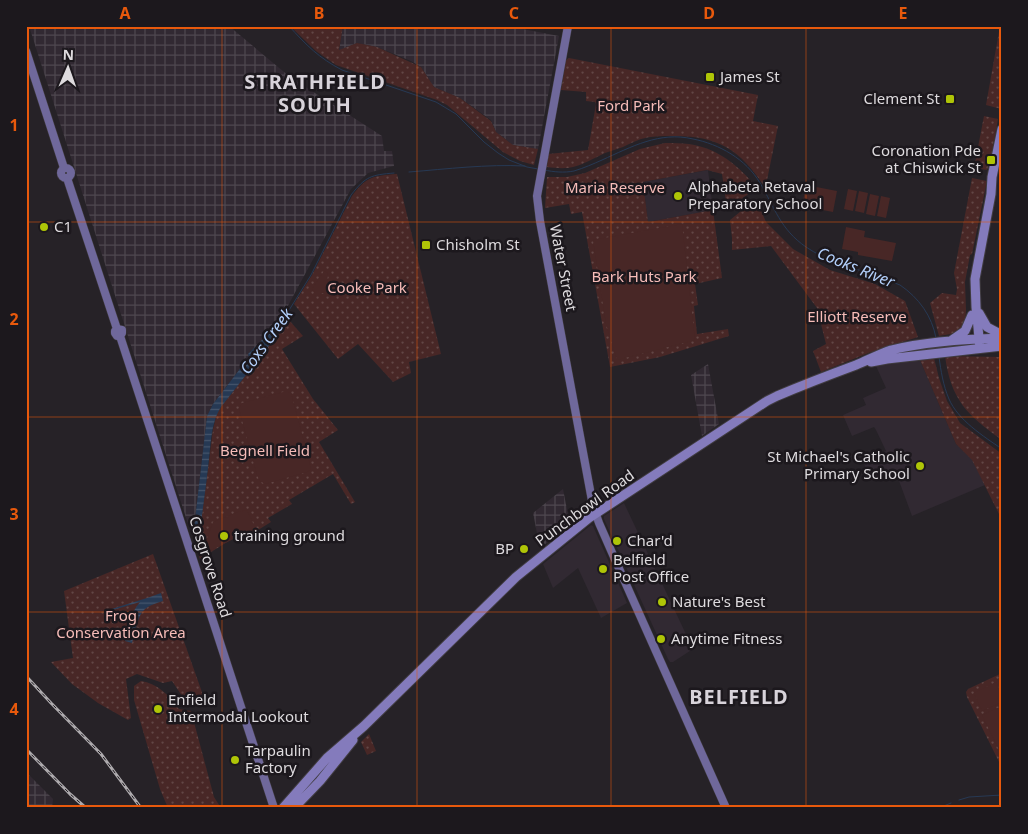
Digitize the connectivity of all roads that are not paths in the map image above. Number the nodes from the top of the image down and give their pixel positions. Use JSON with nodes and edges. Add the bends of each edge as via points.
{"nodes":[{"id":1,"x":568,"y":26,"type":"edge"},
{"id":2,"x":26,"y":50,"type":"edge"},
{"id":3,"x":1002,"y":129,"type":"edge"},
{"id":4,"x":974,"y":311,"type":"junction"},
{"id":5,"x":1002,"y":336,"type":"edge"},
{"id":6,"x":945,"y":342,"type":"junction"},
{"id":7,"x":975,"y":343,"type":"junction"},
{"id":8,"x":1002,"y":346,"type":"edge"},
{"id":9,"x":858,"y":364,"type":"junction"},
{"id":10,"x":595,"y":514,"type":"junction"},
{"id":11,"x":364,"y":726,"type":"junction"},
{"id":12,"x":270,"y":796,"type":"junction"},
{"id":13,"x":268,"y":808,"type":"edge"},
{"id":14,"x":274,"y":808,"type":"edge"},
{"id":15,"x":283,"y":808,"type":"edge"},
{"id":16,"x":294,"y":808,"type":"edge"},
{"id":17,"x":726,"y":808,"type":"edge"}],
"edges":[{"from":1,"to":10,"type":"main road","name":"Water Street","via":[[537,196]]},
{"from":2,"to":12,"type":"main road","name":"Cosgrove Road","via":[[64,168],[71,171],[67,178]]},
{"from":3,"to":4,"type":"main road","via":[[976,270]]},
{"from":4,"to":5,"type":"main road","via":[[988,327]]},
{"from":4,"to":6,"type":"main road","via":[[966,330]]},
{"from":4,"to":7,"type":"main road"},
{"from":5,"to":7,"type":"main road"},
{"from":6,"to":7,"type":"main road","name":"Punchbowl Road"},
{"from":6,"to":9,"type":"main road","name":"Punchbowl Road","via":[[890,351]]},
{"from":7,"to":8,"type":"main road"},
{"from":7,"to":9,"type":"main road","name":"Punchbowl Road","via":[[945,352]]},
{"from":9,"to":10,"type":"main road","name":"Punchbowl Road","via":[[772,398]]},
{"from":10,"to":11,"type":"main road","name":"Punchbowl Road","via":[[516,577]]},
{"from":10,"to":17,"type":"main road","name":"Water Street"},
{"from":11,"to":15,"type":"main road","name":"Punchbowl Road","via":[[327,758]]},
{"from":11,"to":16,"type":"main road","name":"Punchbowl Road"},
{"from":12,"to":13,"type":"main road"},
{"from":12,"to":14,"type":"main road","name":"Cosgrove Road"}]}
